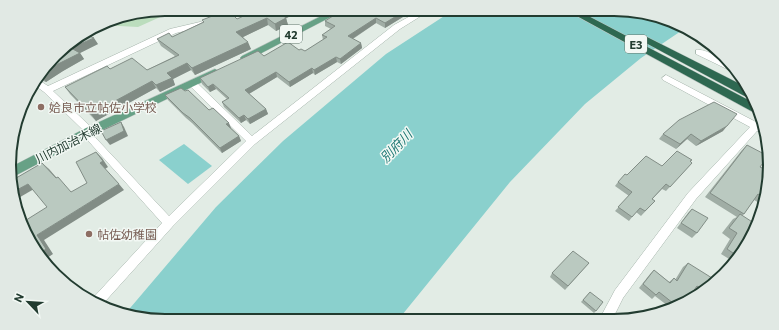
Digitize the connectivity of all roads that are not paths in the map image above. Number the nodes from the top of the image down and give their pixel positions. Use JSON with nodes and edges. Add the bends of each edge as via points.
{"nodes":[{"id":1,"x":223,"y":16,"type":"edge"},
{"id":2,"x":328,"y":16,"type":"edge"},
{"id":3,"x":416,"y":16,"type":"edge"},
{"id":4,"x":582,"y":16,"type":"edge"},
{"id":5,"x":598,"y":16,"type":"edge"},
{"id":6,"x":699,"y":52,"type":"dead end"},
{"id":7,"x":722,"y":63,"type":"edge"},
{"id":8,"x":706,"y":76,"type":"junction"},
{"id":9,"x":666,"y":78,"type":"dead end"},
{"id":10,"x":192,"y":83,"type":"junction"},
{"id":11,"x":40,"y":84,"type":"edge"},
{"id":12,"x":47,"y":90,"type":"junction"},
{"id":13,"x":743,"y":92,"type":"edge"},
{"id":14,"x":751,"y":105,"type":"edge"},
{"id":15,"x":758,"y":125,"type":"edge"},
{"id":16,"x":758,"y":128,"type":"edge"},
{"id":17,"x":88,"y":132,"type":"junction"},
{"id":18,"x":252,"y":140,"type":"junction"},
{"id":19,"x":16,"y":170,"type":"edge"},
{"id":20,"x":170,"y":223,"type":"junction"},
{"id":21,"x":100,"y":299,"type":"edge"},
{"id":22,"x":608,"y":314,"type":"edge"}],
"edges":[{"from":1,"to":12,"type":"street","via":[[172,31]]},
{"from":2,"to":10,"type":"main road","name":"川内加治木線","number":"42"},
{"from":3,"to":18,"type":"street","via":[[397,27]]},
{"from":4,"to":8,"type":"highway","number":"E3"},
{"from":5,"to":8,"type":"highway","number":"E3"},
{"from":6,"to":7,"type":"street"},
{"from":8,"to":13,"type":"highway","number":"E3"},
{"from":8,"to":14,"type":"highway","number":"E3"},
{"from":9,"to":15,"type":"street"},
{"from":10,"to":17,"type":"main road","name":"川内加治木線","number":"42"},
{"from":10,"to":18,"type":"street"},
{"from":11,"to":12,"type":"street"},
{"from":12,"to":17,"type":"street"},
{"from":16,"to":22,"type":"street","via":[[692,196],[619,294]]},
{"from":17,"to":19,"type":"main road","name":"川内加治木線","number":"42"},
{"from":17,"to":20,"type":"street"},
{"from":18,"to":20,"type":"street"},
{"from":20,"to":21,"type":"street"}]}
